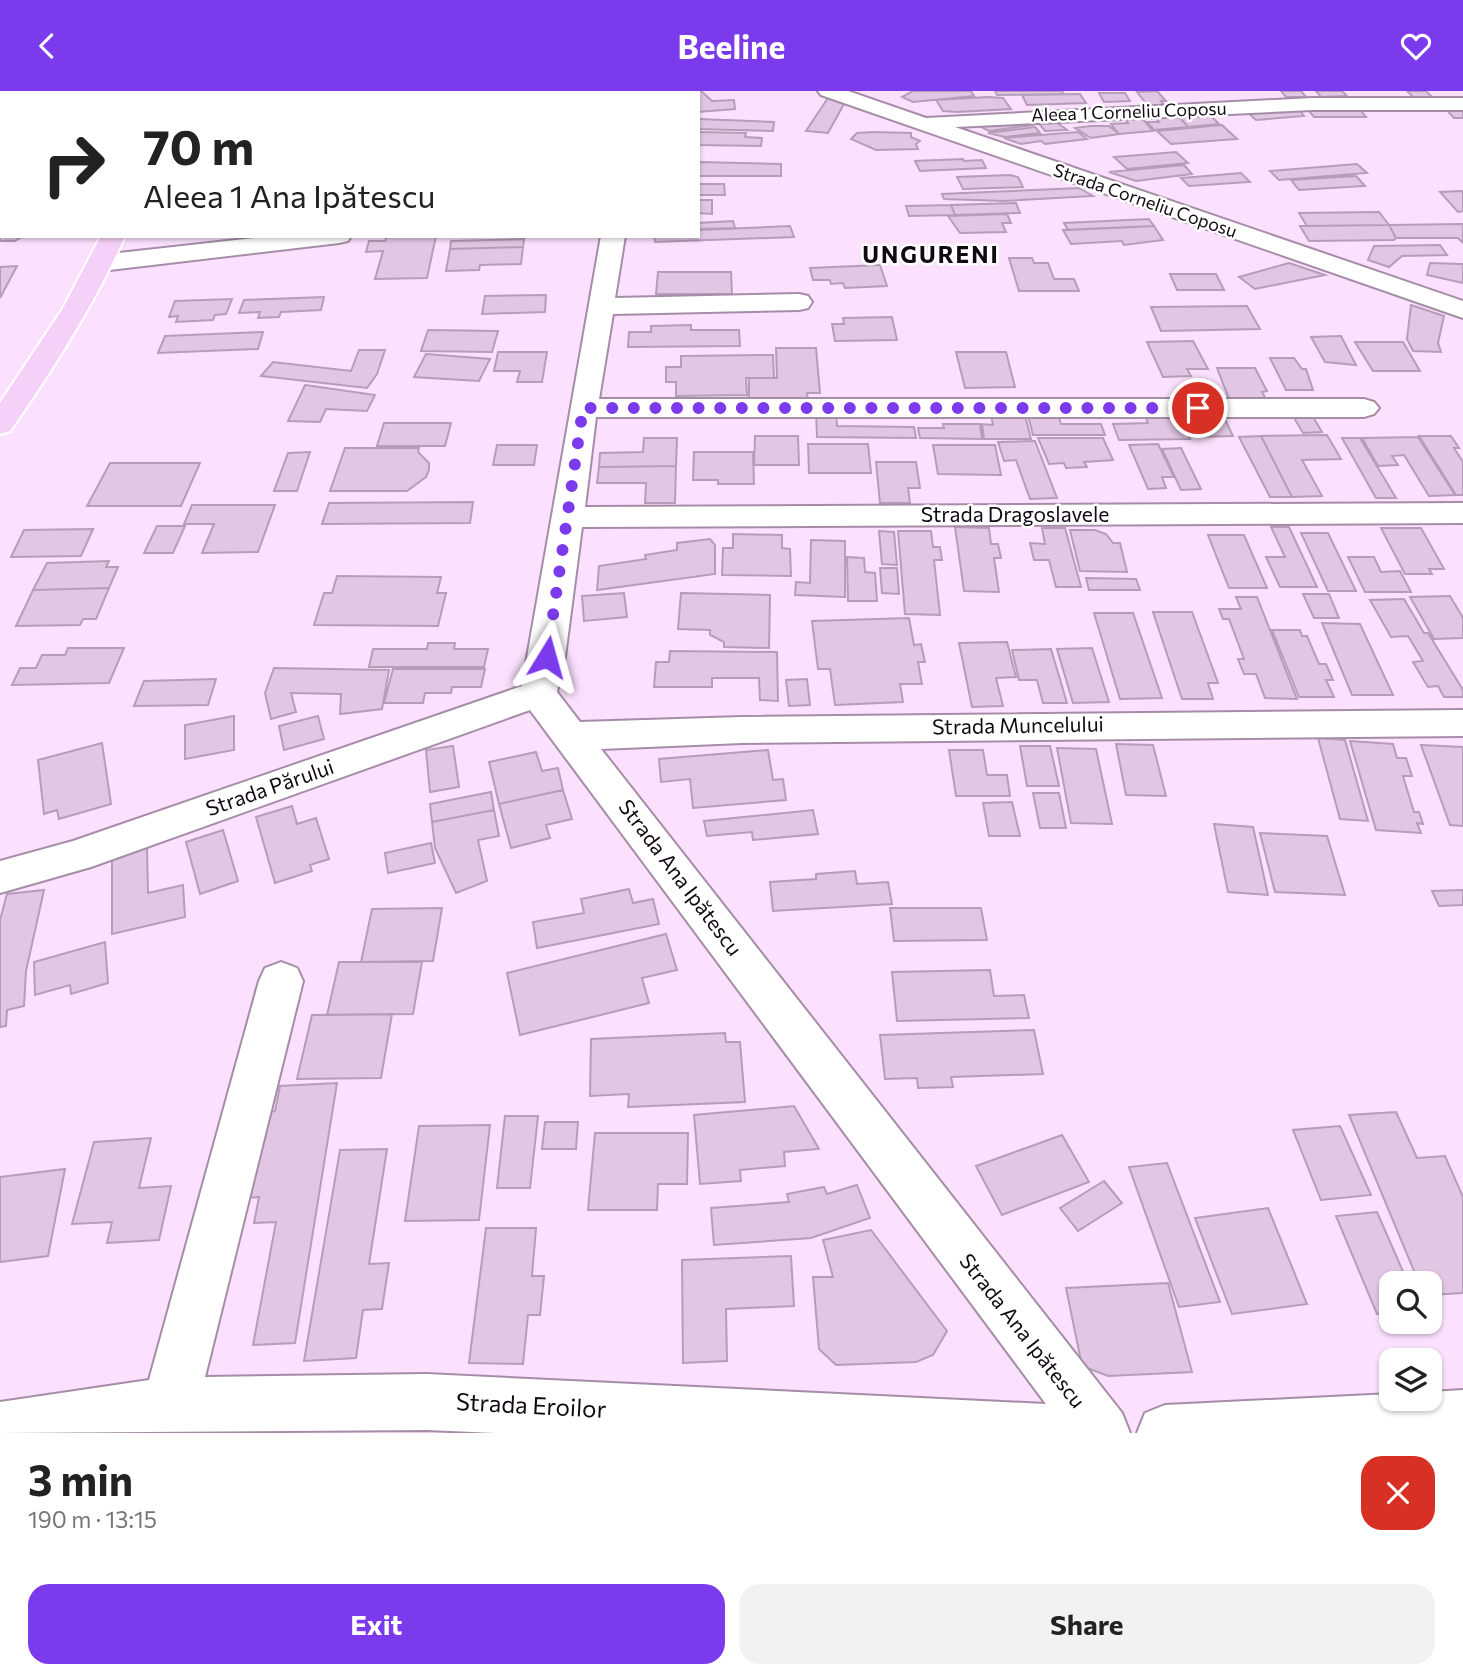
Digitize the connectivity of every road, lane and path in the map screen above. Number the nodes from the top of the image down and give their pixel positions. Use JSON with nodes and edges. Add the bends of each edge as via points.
{"nodes":[{"id":1,"x":828,"y":91,"type":"edge"},
{"id":2,"x":1463,"y":104,"type":"edge"},
{"id":3,"x":922,"y":124,"type":"junction"},
{"id":4,"x":112,"y":238,"type":"edge"},
{"id":5,"x":321,"y":238,"type":"edge"},
{"id":6,"x":613,"y":238,"type":"edge"},
{"id":7,"x":101,"y":263,"type":"junction"},
{"id":8,"x":799,"y":302,"type":"dead end"},
{"id":9,"x":600,"y":306,"type":"junction"},
{"id":10,"x":1463,"y":310,"type":"edge"},
{"id":11,"x":583,"y":408,"type":"junction"},
{"id":12,"x":1364,"y":408,"type":"dead end"},
{"id":13,"x":0,"y":425,"type":"edge"},
{"id":14,"x":1463,"y":513,"type":"edge"},
{"id":15,"x":567,"y":517,"type":"junction"},
{"id":16,"x":538,"y":694,"type":"junction"},
{"id":17,"x":1463,"y":723,"type":"edge"},
{"id":18,"x":573,"y":736,"type":"junction"},
{"id":19,"x":0,"y":877,"type":"edge"},
{"id":20,"x":281,"y":981,"type":"dead end"},
{"id":21,"x":170,"y":1405,"type":"junction"},
{"id":22,"x":424,"y":1417,"type":"edge"},
{"id":23,"x":1463,"y":1418,"type":"edge"},
{"id":24,"x":0,"y":1430,"type":"edge"},
{"id":25,"x":1064,"y":1433,"type":"edge"},
{"id":26,"x":1102,"y":1433,"type":"edge"},
{"id":27,"x":1165,"y":1433,"type":"edge"}],
"edges":[{"from":1,"to":3,"type":"street","name":"Strada Corneliu Coposu"},
{"from":2,"to":3,"type":"street","name":"Aleea 1 Corneliu Coposu","via":[[1312,104]]},
{"from":3,"to":10,"type":"street","name":"Strada Corneliu Coposu"},
{"from":4,"to":7,"type":"main road"},
{"from":5,"to":7,"type":"street"},
{"from":6,"to":9,"type":"street"},
{"from":7,"to":13,"type":"main road","via":[[55,344]]},
{"from":8,"to":9,"type":"street"},
{"from":9,"to":11,"type":"street"},
{"from":11,"to":12,"type":"street"},
{"from":11,"to":15,"type":"street"},
{"from":14,"to":15,"type":"street","name":"Strada Dragoslavele"},
{"from":15,"to":16,"type":"street"},
{"from":16,"to":18,"type":"street","name":"Strada Ana Ipătescu"},
{"from":16,"to":19,"type":"street","name":"Strada Părului","via":[[77,856]]},
{"from":17,"to":18,"type":"street","name":"Strada Muncelului","via":[[742,730]]},
{"from":18,"to":26,"type":"street","name":"Strada Ana Ipătescu"},
{"from":20,"to":21,"type":"street"},
{"from":21,"to":22,"type":"street","name":"Strada Eroilor"},
{"from":21,"to":24,"type":"street","name":"Strada Eroilor"},
{"from":22,"to":25,"type":"street","name":"Strada Eroilor"},
{"from":23,"to":27,"type":"street"}]}
